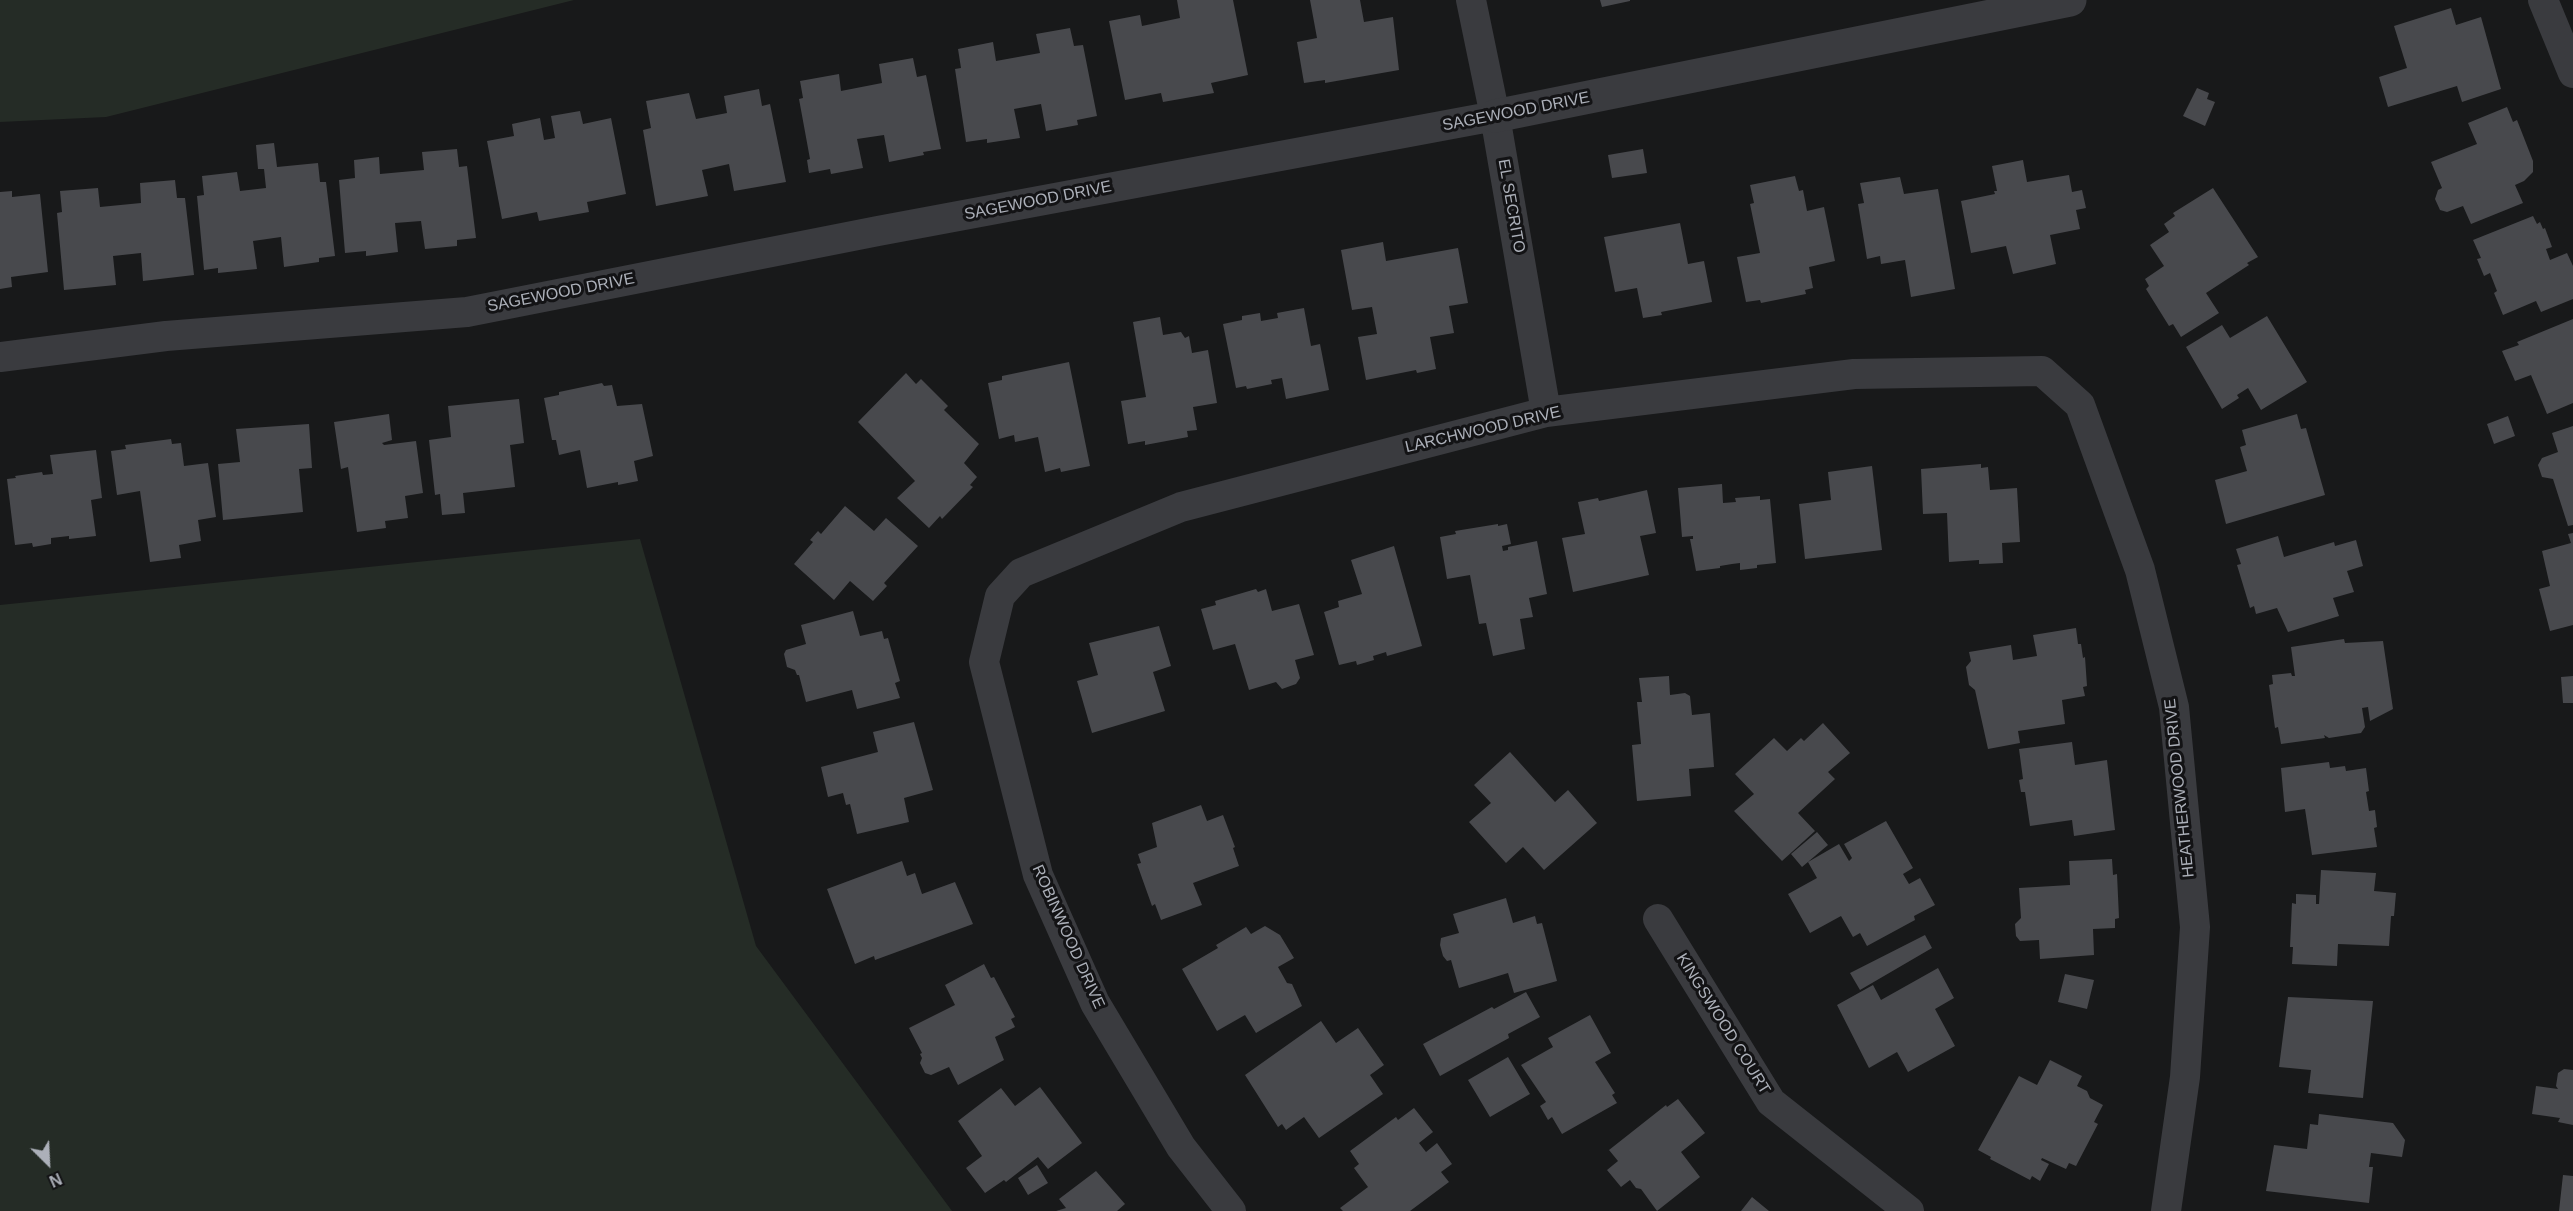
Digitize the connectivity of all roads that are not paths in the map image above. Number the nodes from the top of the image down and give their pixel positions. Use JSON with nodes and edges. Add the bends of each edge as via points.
{"nodes":[{"id":1,"x":1471,"y":0,"type":"edge"},
{"id":2,"x":2070,"y":0,"type":"edge"},
{"id":3,"x":2543,"y":0,"type":"edge"},
{"id":4,"x":2007,"y":6,"type":"edge"},
{"id":5,"x":2573,"y":73,"type":"edge"},
{"id":6,"x":1495,"y":116,"type":"junction"},
{"id":7,"x":0,"y":357,"type":"edge"},
{"id":8,"x":2059,"y":388,"type":"joint"},
{"id":9,"x":1546,"y":412,"type":"junction"},
{"id":10,"x":1000,"y":596,"type":"joint"},
{"id":11,"x":1658,"y":919,"type":"dead end"},
{"id":12,"x":1232,"y":1211,"type":"edge"},
{"id":13,"x":1910,"y":1211,"type":"edge"},
{"id":14,"x":2166,"y":1211,"type":"edge"}],
"edges":[{"from":1,"to":6,"type":"street","name":"EL SECRITO"},
{"from":2,"to":4,"type":"street","name":"SAGEWOOD DRIVE"},
{"from":3,"to":5,"type":"street"},
{"from":4,"to":6,"type":"street","name":"SAGEWOOD DRIVE"},
{"from":6,"to":7,"type":"street","name":"SAGEWOOD DRIVE","via":[[467,312],[166,336]]},
{"from":6,"to":9,"type":"street","name":"EL SECRITO"},
{"from":8,"to":9,"type":"street","name":"LARCHWOOD DRIVE","via":[[2042,371],[1854,374]]},
{"from":8,"to":14,"type":"street","name":"HEATHERWOOD DRIVE","via":[[2080,405],[2136,559],[2174,707],[2195,927],[2185,1077]]},
{"from":9,"to":10,"type":"street","name":"LARCHWOOD DRIVE","via":[[1181,507],[1021,573]]},
{"from":10,"to":12,"type":"street","name":"ROBINWOOD DRIVE","via":[[984,662],[1038,875],[1095,1003],[1182,1147]]},
{"from":11,"to":13,"type":"street","name":"KINGSWOOD COURT","via":[[1771,1102]]}]}
